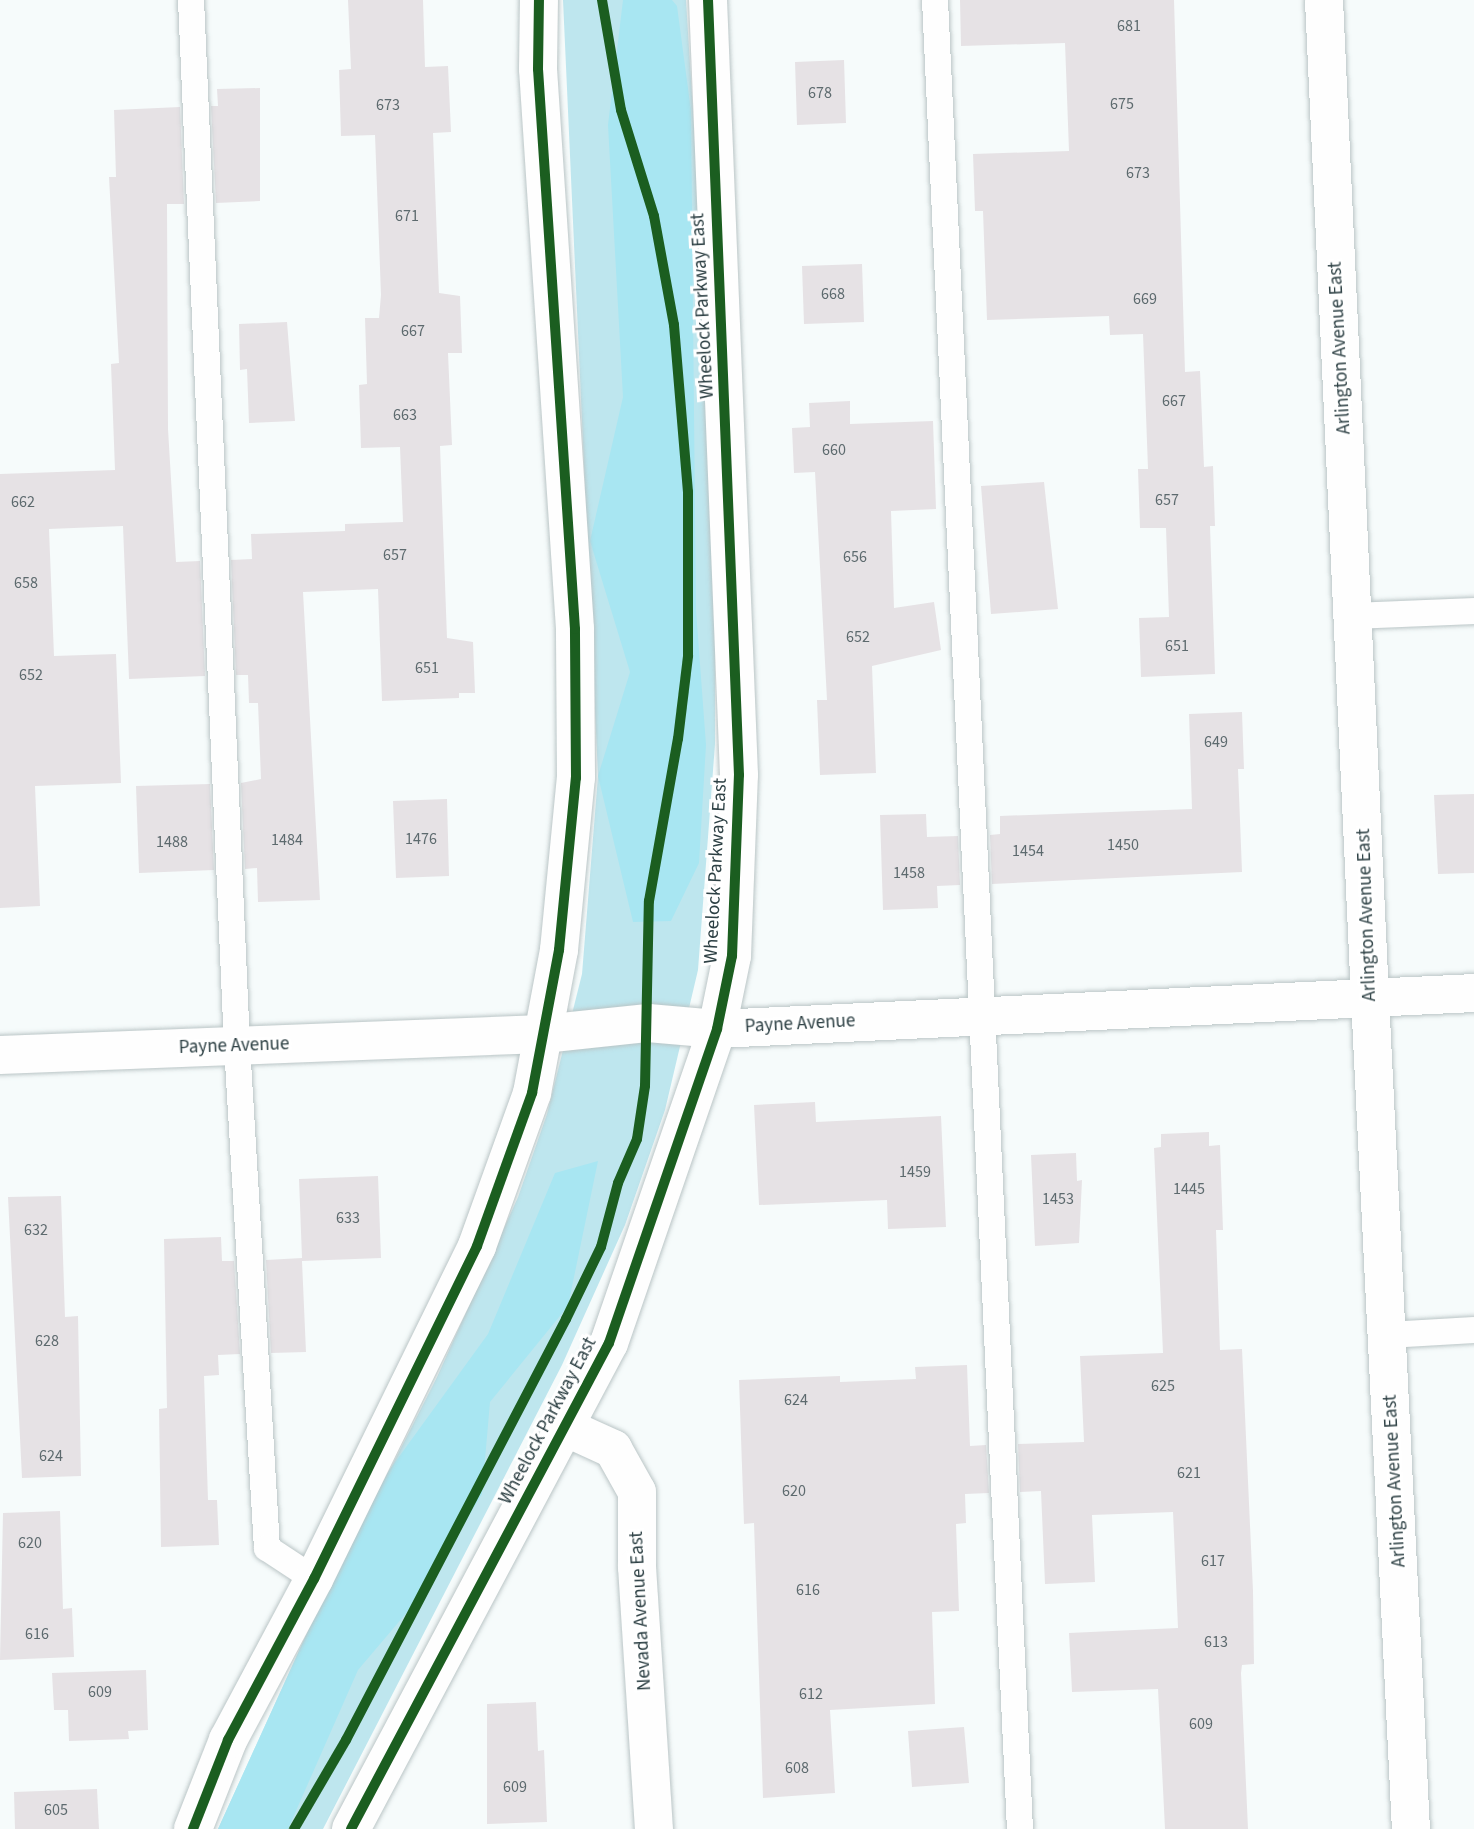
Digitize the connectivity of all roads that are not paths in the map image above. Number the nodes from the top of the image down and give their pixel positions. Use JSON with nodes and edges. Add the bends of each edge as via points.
{"nodes":[{"id":1,"x":191,"y":0,"type":"edge"},
{"id":2,"x":540,"y":0,"type":"edge"},
{"id":3,"x":708,"y":0,"type":"edge"},
{"id":4,"x":935,"y":0,"type":"edge"},
{"id":5,"x":1324,"y":0,"type":"edge"},
{"id":6,"x":1474,"y":611,"type":"edge"},
{"id":7,"x":1353,"y":616,"type":"junction"},
{"id":8,"x":1474,"y":993,"type":"edge"},
{"id":9,"x":1370,"y":998,"type":"junction"},
{"id":10,"x":983,"y":1015,"type":"junction"},
{"id":11,"x":717,"y":1029,"type":"junction"},
{"id":12,"x":543,"y":1034,"type":"junction"},
{"id":13,"x":237,"y":1045,"type":"junction"},
{"id":14,"x":0,"y":1055,"type":"edge"},
{"id":15,"x":1474,"y":1330,"type":"edge"},
{"id":16,"x":1388,"y":1335,"type":"junction"},
{"id":17,"x":567,"y":1428,"type":"junction"},
{"id":18,"x":314,"y":1579,"type":"junction"},
{"id":19,"x":193,"y":1829,"type":"edge"},
{"id":20,"x":351,"y":1829,"type":"edge"},
{"id":21,"x":654,"y":1829,"type":"edge"},
{"id":22,"x":1020,"y":1829,"type":"edge"},
{"id":23,"x":1411,"y":1829,"type":"edge"}],
"edges":[{"from":1,"to":13,"type":"lane"},
{"from":2,"to":12,"type":"street","via":[[538,69],[575,629],[576,764],[559,950]]},
{"from":3,"to":11,"type":"street","name":"Wheelock Parkway East","via":[[739,775],[732,956]]},
{"from":4,"to":10,"type":"lane"},
{"from":5,"to":7,"type":"street","name":"Arlington Avenue East"},
{"from":6,"to":7,"type":"lane"},
{"from":7,"to":9,"type":"street","name":"Arlington Avenue East"},
{"from":8,"to":9,"type":"street","name":"Payne Avenue"},
{"from":9,"to":10,"type":"street","name":"Payne Avenue"},
{"from":9,"to":16,"type":"street","name":"Arlington Avenue East"},
{"from":10,"to":11,"type":"street","name":"Payne Avenue"},
{"from":10,"to":22,"type":"lane"},
{"from":11,"to":12,"type":"street","name":"Payne Avenue","via":[[648,1023]]},
{"from":11,"to":17,"type":"street","name":"Wheelock Parkway East","via":[[609,1343]]},
{"from":12,"to":13,"type":"street","name":"Payne Avenue"},
{"from":12,"to":18,"type":"street","via":[[532,1093],[477,1246]]},
{"from":13,"to":14,"type":"street","name":"Payne Avenue"},
{"from":13,"to":18,"type":"lane","via":[[267,1548]]},
{"from":15,"to":16,"type":"lane"},
{"from":16,"to":23,"type":"street","name":"Arlington Avenue East"},
{"from":17,"to":20,"type":"street","name":"Wheelock Parkway East","via":[[434,1667]]},
{"from":17,"to":21,"type":"street","name":"Nevada Avenue East","via":[[612,1449],[637,1492],[637,1567]]},
{"from":18,"to":19,"type":"street","via":[[228,1740]]}]}
